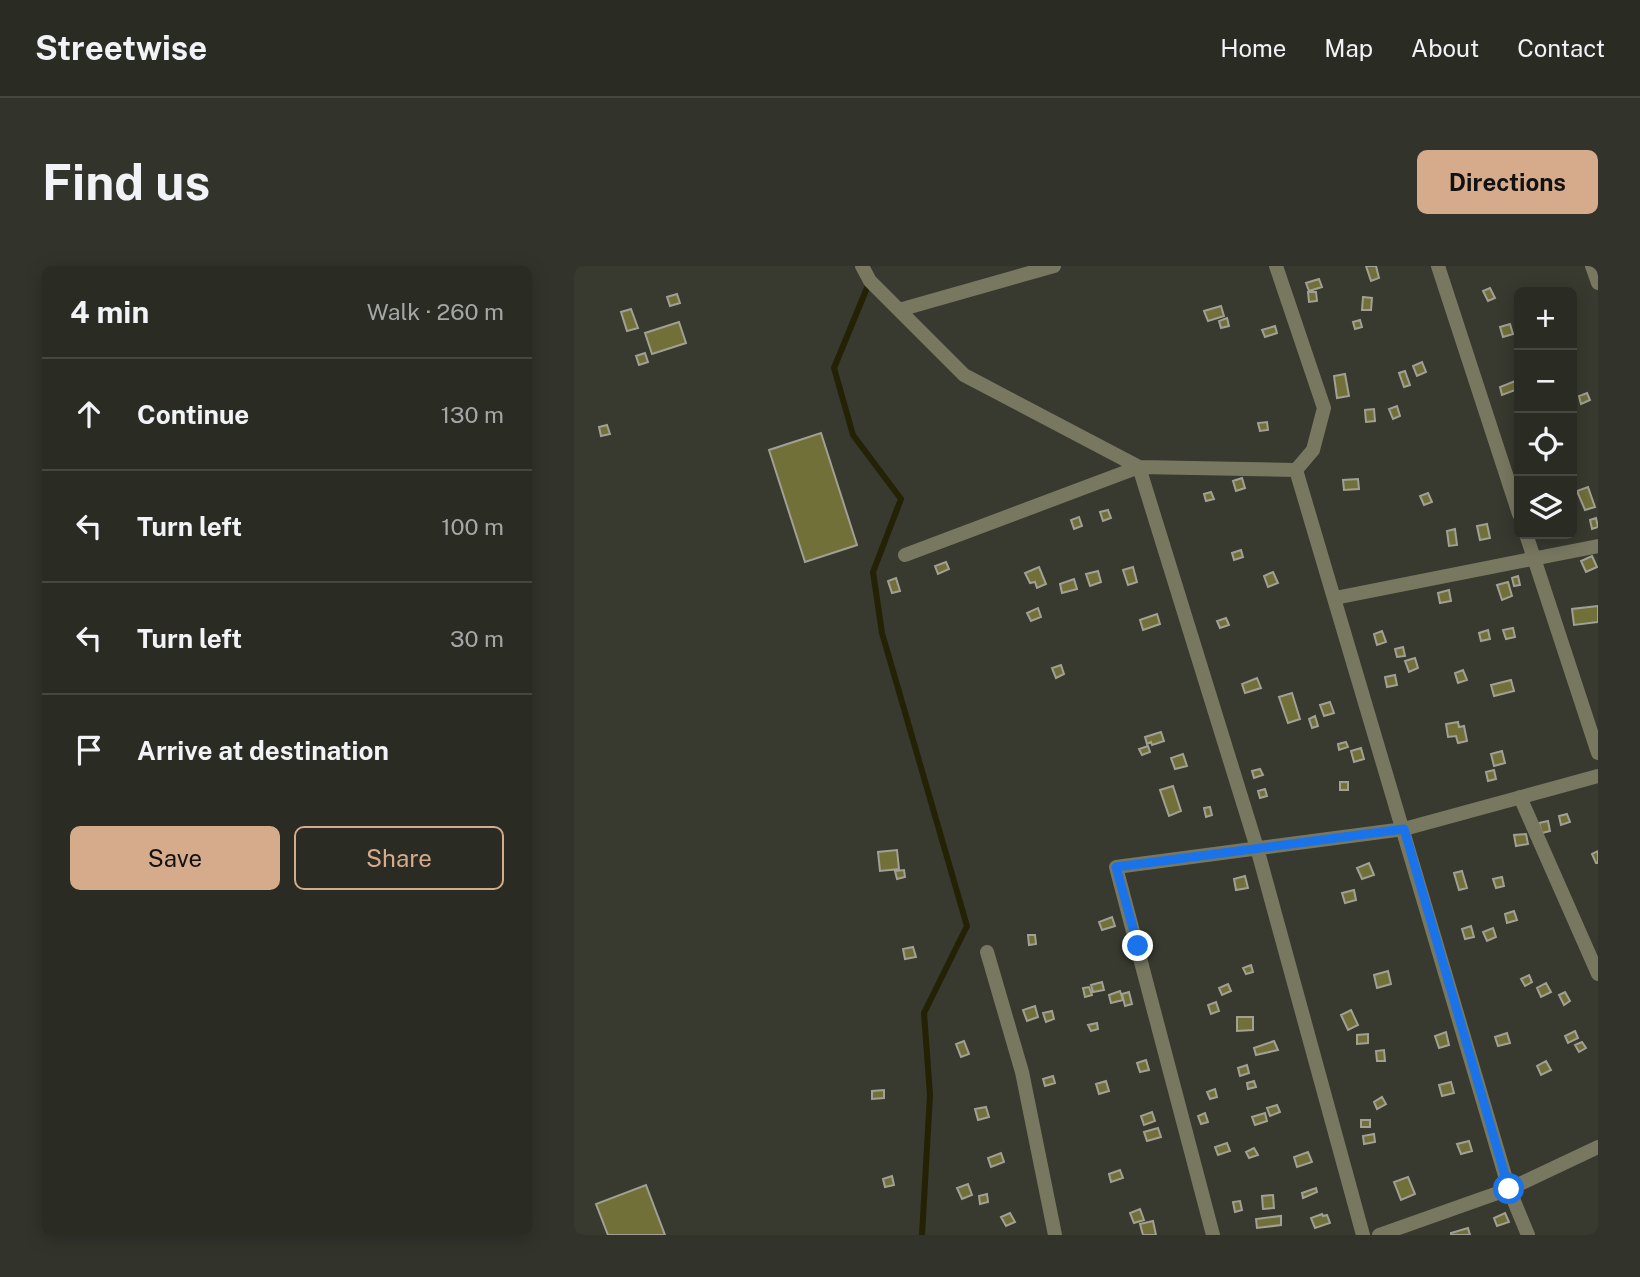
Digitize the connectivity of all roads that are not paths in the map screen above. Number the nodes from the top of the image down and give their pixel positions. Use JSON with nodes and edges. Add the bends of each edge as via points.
{"nodes":[{"id":1,"x":862,"y":266,"type":"edge"},
{"id":2,"x":1054,"y":266,"type":"edge"},
{"id":3,"x":1276,"y":266,"type":"edge"},
{"id":4,"x":1438,"y":266,"type":"edge"},
{"id":5,"x":1592,"y":266,"type":"edge"},
{"id":6,"x":1598,"y":283,"type":"edge"},
{"id":7,"x":899,"y":310,"type":"junction"},
{"id":8,"x":1139,"y":467,"type":"junction"},
{"id":9,"x":1296,"y":470,"type":"junction"},
{"id":10,"x":1514,"y":499,"type":"edge"},
{"id":11,"x":1528,"y":539,"type":"edge"},
{"id":12,"x":1598,"y":546,"type":"edge"},
{"id":13,"x":905,"y":555,"type":"dead end"},
{"id":14,"x":1534,"y":559,"type":"junction"},
{"id":15,"x":1335,"y":598,"type":"junction"},
{"id":16,"x":1598,"y":753,"type":"edge"},
{"id":17,"x":1598,"y":776,"type":"edge"},
{"id":18,"x":1520,"y":797,"type":"junction"},
{"id":19,"x":1404,"y":829,"type":"junction"},
{"id":20,"x":1257,"y":848,"type":"junction"},
{"id":21,"x":987,"y":952,"type":"dead end"},
{"id":22,"x":1598,"y":974,"type":"edge"},
{"id":23,"x":1598,"y":1147,"type":"edge"},
{"id":24,"x":1509,"y":1189,"type":"junction"},
{"id":25,"x":1055,"y":1235,"type":"edge"},
{"id":26,"x":1213,"y":1235,"type":"edge"},
{"id":27,"x":1363,"y":1235,"type":"edge"},
{"id":28,"x":1379,"y":1235,"type":"edge"},
{"id":29,"x":1528,"y":1235,"type":"edge"}],
"edges":[{"from":1,"to":7,"type":"street","via":[[870,281]]},
{"from":2,"to":7,"type":"street"},
{"from":3,"to":9,"type":"street","via":[[1324,408],[1313,450]]},
{"from":4,"to":10,"type":"street"},
{"from":5,"to":6,"type":"street"},
{"from":7,"to":8,"type":"street","via":[[964,375]]},
{"from":8,"to":9,"type":"street"},
{"from":8,"to":13,"type":"street"},
{"from":8,"to":20,"type":"street"},
{"from":9,"to":15,"type":"street"},
{"from":11,"to":14,"type":"street"},
{"from":12,"to":14,"type":"street"},
{"from":14,"to":15,"type":"street"},
{"from":14,"to":16,"type":"street"},
{"from":15,"to":19,"type":"street"},
{"from":17,"to":18,"type":"street"},
{"from":18,"to":19,"type":"street"},
{"from":18,"to":22,"type":"street"},
{"from":19,"to":20,"type":"street"},
{"from":19,"to":24,"type":"street"},
{"from":20,"to":26,"type":"street","via":[[1116,867]]},
{"from":20,"to":27,"type":"street"},
{"from":21,"to":25,"type":"street","via":[[1022,1072]]},
{"from":23,"to":24,"type":"street"},
{"from":24,"to":28,"type":"street"},
{"from":24,"to":29,"type":"street"}]}
